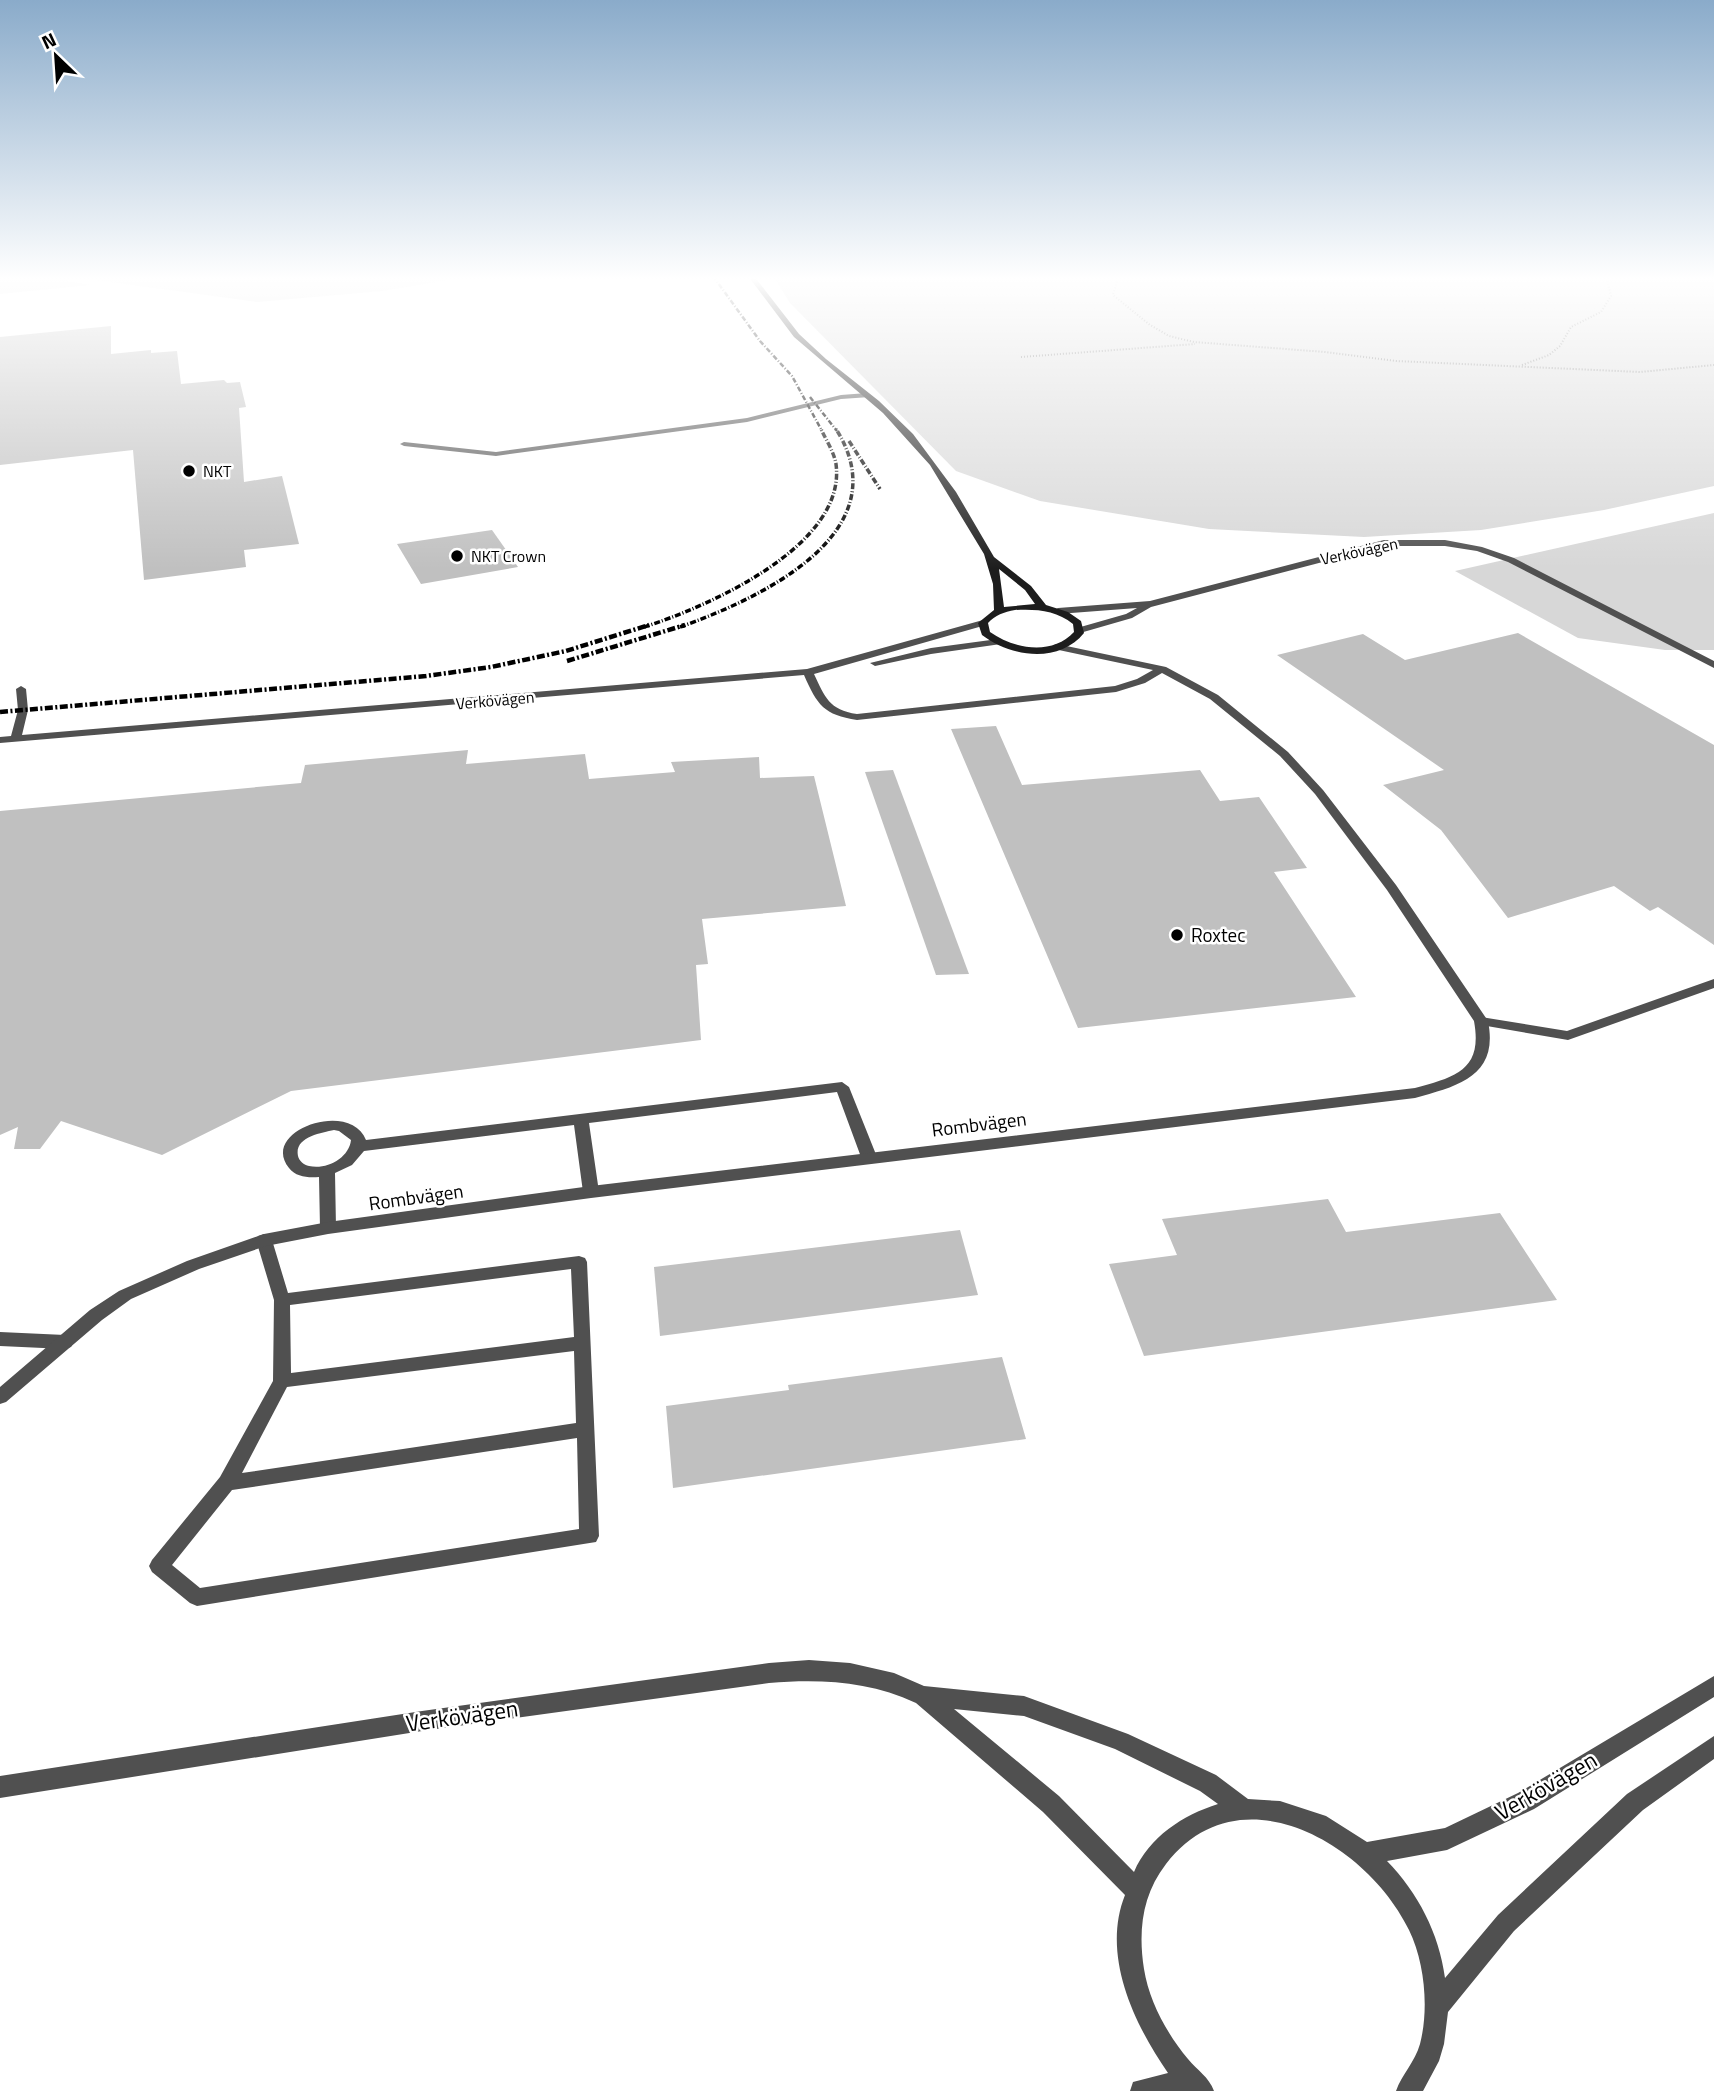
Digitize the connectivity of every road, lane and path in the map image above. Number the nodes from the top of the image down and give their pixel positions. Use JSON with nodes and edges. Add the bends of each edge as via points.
{"nodes":[{"id":1,"x":841,"y":374,"type":"edge"},
{"id":2,"x":867,"y":395,"type":"junction"},
{"id":3,"x":404,"y":444,"type":"dead end"},
{"id":4,"x":992,"y":559,"type":"junction"},
{"id":5,"x":1150,"y":604,"type":"junction"},
{"id":6,"x":1043,"y":608,"type":"junction"},
{"id":7,"x":999,"y":611,"type":"junction"},
{"id":8,"x":1058,"y":611,"type":"junction"},
{"id":9,"x":984,"y":622,"type":"junction"},
{"id":10,"x":1080,"y":630,"type":"junction"},
{"id":11,"x":998,"y":642,"type":"junction"},
{"id":12,"x":1057,"y":647,"type":"junction"},
{"id":13,"x":1714,"y":665,"type":"edge"},
{"id":14,"x":1161,"y":669,"type":"junction"},
{"id":15,"x":808,"y":672,"type":"junction"},
{"id":16,"x":21,"y":689,"type":"dead end"},
{"id":17,"x":16,"y":739,"type":"junction"},
{"id":18,"x":0,"y":740,"type":"edge"},
{"id":19,"x":1714,"y":983,"type":"edge"},
{"id":20,"x":1481,"y":1021,"type":"junction"},
{"id":21,"x":581,"y":1119,"type":"junction"},
{"id":22,"x":359,"y":1146,"type":"junction"},
{"id":23,"x":870,"y":1157,"type":"junction"},
{"id":24,"x":327,"y":1171,"type":"junction"},
{"id":25,"x":591,"y":1192,"type":"junction"},
{"id":26,"x":328,"y":1228,"type":"junction"},
{"id":27,"x":264,"y":1240,"type":"junction"},
{"id":28,"x":282,"y":1300,"type":"junction"},
{"id":29,"x":0,"y":1339,"type":"edge"},
{"id":30,"x":65,"y":1342,"type":"junction"},
{"id":31,"x":583,"y":1343,"type":"junction"},
{"id":32,"x":282,"y":1381,"type":"junction"},
{"id":33,"x":0,"y":1396,"type":"edge"},
{"id":34,"x":586,"y":1429,"type":"junction"},
{"id":35,"x":226,"y":1483,"type":"junction"},
{"id":36,"x":1714,"y":1686,"type":"edge"},
{"id":37,"x":923,"y":1696,"type":"junction"},
{"id":38,"x":1714,"y":1746,"type":"edge"},
{"id":39,"x":0,"y":1787,"type":"edge"},
{"id":40,"x":1243,"y":1809,"type":"junction"},
{"id":41,"x":1364,"y":1853,"type":"junction"},
{"id":42,"x":1136,"y":1891,"type":"junction"},
{"id":43,"x":1437,"y":2006,"type":"junction"},
{"id":44,"x":1195,"y":2085,"type":"edge"},
{"id":45,"x":1142,"y":2091,"type":"edge"},
{"id":46,"x":1408,"y":2091,"type":"edge"}],
"edges":[{"from":1,"to":2,"type":"main road"},
{"from":2,"to":3,"type":"street","via":[[747,420],[496,454]]},
{"from":2,"to":4,"type":"main road","via":[[931,459]]},
{"from":4,"to":6,"type":"main road","via":[[1028,588]]},
{"from":4,"to":7,"type":"main road"},
{"from":5,"to":8,"type":"street","name":"Verkövägen"},
{"from":5,"to":10,"type":"street","name":"Verkövägen","via":[[1129,616]]},
{"from":5,"to":13,"type":"street","name":"Verkövägen","via":[[1371,545],[1445,543],[1511,560]]},
{"from":6,"to":7,"type":"main road","name":"Verkövägen"},
{"from":6,"to":8,"type":"main road","name":"Verkövägen"},
{"from":7,"to":9,"type":"main road","name":"Verkövägen"},
{"from":8,"to":10,"type":"main road","name":"Verkövägen","via":[[1074,619]]},
{"from":9,"to":11,"type":"main road","via":[[985,633]]},
{"from":9,"to":15,"type":"street","name":"Verkövägen"},
{"from":10,"to":12,"type":"main road","name":"Verkövägen","via":[[1074,640]]},
{"from":11,"to":12,"type":"main road","via":[[1026,649]]},
{"from":11,"to":15,"type":"street"},
{"from":12,"to":14,"type":"street"},
{"from":14,"to":15,"type":"street","via":[[1116,689],[857,717],[836,715],[823,704]]},
{"from":14,"to":20,"type":"street","via":[[1214,697],[1284,754],[1319,792],[1392,888]]},
{"from":15,"to":17,"type":"street","name":"Verkövägen"},
{"from":16,"to":17,"type":"street","via":[[23,710]]},
{"from":17,"to":18,"type":"street","name":"Verkövägen"},
{"from":19,"to":20,"type":"street","via":[[1568,1036]]},
{"from":20,"to":23,"type":"street","name":"Rombvägen","via":[[1487,1039],[1475,1068],[1415,1093]]},
{"from":21,"to":22,"type":"street"},
{"from":21,"to":23,"type":"street","via":[[842,1087]]},
{"from":21,"to":25,"type":"street"},
{"from":22,"to":24,"type":"street","via":[[348,1161]]},
{"from":22,"to":24,"type":"street","via":[[353,1131],[334,1125],[313,1129],[294,1141],[288,1151],[293,1166]]},
{"from":23,"to":25,"type":"street","name":"Rombvägen"},
{"from":24,"to":26,"type":"street"},
{"from":25,"to":26,"type":"street","name":"Rombvägen"},
{"from":26,"to":27,"type":"street","name":"Rombvägen"},
{"from":27,"to":28,"type":"street"},
{"from":27,"to":30,"type":"street","name":"Rombvägen","via":[[125,1295]]},
{"from":28,"to":31,"type":"street","via":[[579,1262]]},
{"from":28,"to":32,"type":"street"},
{"from":29,"to":30,"type":"street"},
{"from":30,"to":33,"type":"street","name":"Rombvägen"},
{"from":31,"to":32,"type":"street"},
{"from":31,"to":34,"type":"street"},
{"from":32,"to":35,"type":"street"},
{"from":34,"to":35,"type":"street"},
{"from":34,"to":35,"type":"street","via":[[589,1536],[197,1597],[159,1566]]},
{"from":36,"to":41,"type":"street","name":"Verkövägen","via":[[1514,1807],[1447,1839]]},
{"from":37,"to":39,"type":"street","name":"Verkövägen","via":[[894,1683],[850,1673],[769,1673]]},
{"from":37,"to":40,"type":"street","name":"Verkövägen","via":[[1024,1706],[1120,1741],[1208,1783]]},
{"from":37,"to":42,"type":"street","name":"Verkövägen","via":[[1051,1804]]},
{"from":38,"to":43,"type":"street","via":[[1625,1811],[1506,1923]]},
{"from":40,"to":41,"type":"street","via":[[1293,1814],[1330,1830]]},
{"from":40,"to":42,"type":"street","via":[[1220,1813],[1178,1833],[1161,1849]]},
{"from":41,"to":43,"type":"street","via":[[1384,1873],[1417,1922],[1435,1978]]},
{"from":42,"to":44,"type":"street","via":[[1129,1943],[1139,2000],[1168,2055]]},
{"from":43,"to":46,"type":"street","via":[[1426,2060]]},
{"from":44,"to":45,"type":"street"}]}
